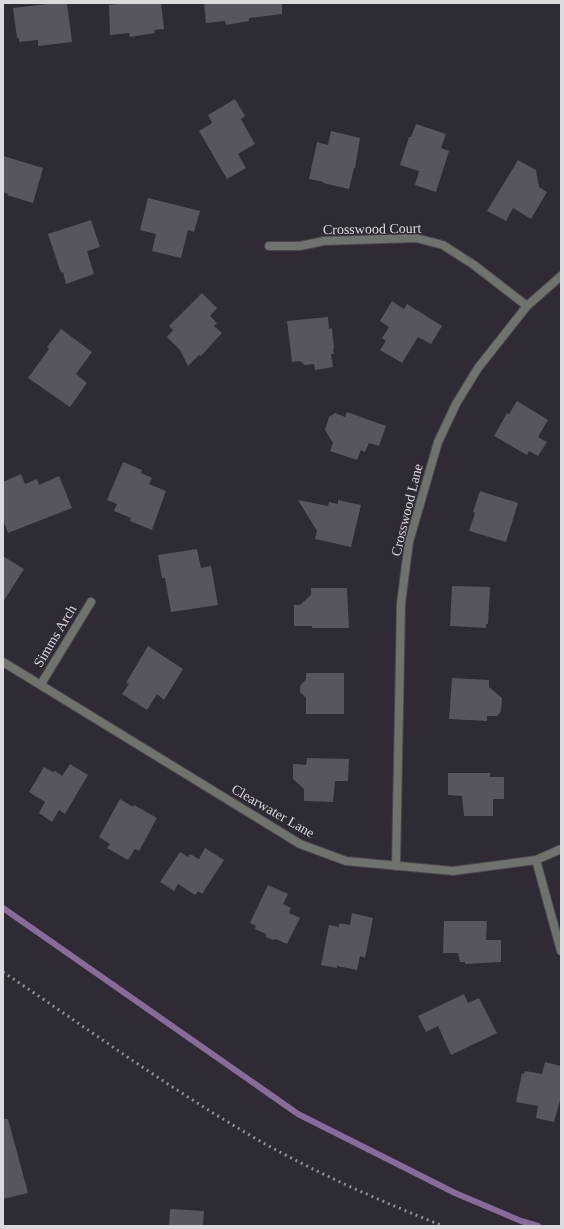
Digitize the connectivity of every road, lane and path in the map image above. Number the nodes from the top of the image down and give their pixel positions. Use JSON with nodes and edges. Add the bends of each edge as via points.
{"nodes":[{"id":1,"x":269,"y":246,"type":"dead end"},
{"id":2,"x":561,"y":276,"type":"edge"},
{"id":3,"x":527,"y":306,"type":"junction"},
{"id":4,"x":91,"y":602,"type":"dead end"},
{"id":5,"x":3,"y":662,"type":"edge"},
{"id":6,"x":41,"y":684,"type":"junction"},
{"id":7,"x":561,"y":849,"type":"edge"},
{"id":8,"x":536,"y":860,"type":"junction"},
{"id":9,"x":396,"y":866,"type":"junction"},
{"id":10,"x":561,"y":951,"type":"edge"}],
"edges":[{"from":1,"to":3,"type":"street","name":"Crosswood Court","via":[[300,246],[324,241],[416,238],[443,245],[474,265]]},
{"from":2,"to":3,"type":"street","name":"Crosswood Lane"},
{"from":3,"to":9,"type":"street","name":"Crosswood Lane","via":[[478,368],[456,404],[438,442],[409,542],[401,603]]},
{"from":4,"to":6,"type":"street","name":"Simms Arch"},
{"from":5,"to":6,"type":"street","name":"Clearwater Lane"},
{"from":6,"to":9,"type":"street","name":"Clearwater Lane","via":[[300,844],[346,861]]},
{"from":7,"to":8,"type":"street","name":"Clearwater Lane"},
{"from":8,"to":9,"type":"street","name":"Clearwater Lane","via":[[453,871]]},
{"from":8,"to":10,"type":"street"}]}
